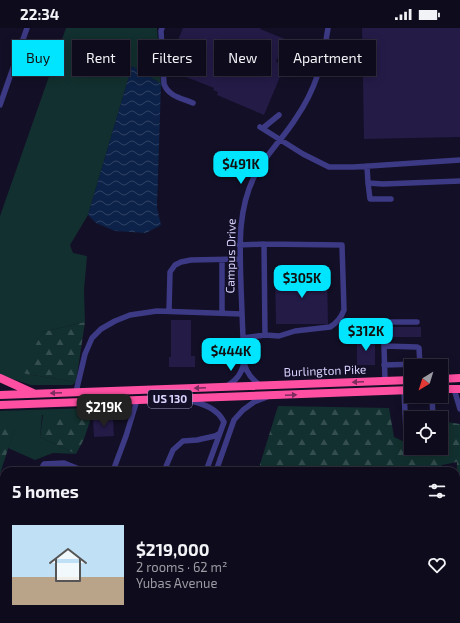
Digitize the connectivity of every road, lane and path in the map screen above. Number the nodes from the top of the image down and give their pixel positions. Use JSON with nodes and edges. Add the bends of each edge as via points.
{"nodes":[{"id":1,"x":27,"y":28,"type":"edge"},
{"id":2,"x":162,"y":28,"type":"edge"},
{"id":3,"x":328,"y":28,"type":"edge"},
{"id":4,"x":193,"y":103,"type":"dead end"},
{"id":5,"x":0,"y":105,"type":"edge"},
{"id":6,"x":280,"y":115,"type":"dead end"},
{"id":7,"x":280,"y":139,"type":"junction"},
{"id":8,"x":460,"y":160,"type":"edge"},
{"id":9,"x":367,"y":166,"type":"junction"},
{"id":10,"x":460,"y":181,"type":"edge"},
{"id":11,"x":368,"y":183,"type":"junction"},
{"id":12,"x":391,"y":199,"type":"dead end"},
{"id":13,"x":264,"y":244,"type":"junction"},
{"id":14,"x":240,"y":245,"type":"junction"},
{"id":15,"x":240,"y":259,"type":"junction"},
{"id":16,"x":222,"y":260,"type":"junction"},
{"id":17,"x":169,"y":311,"type":"junction"},
{"id":18,"x":222,"y":313,"type":"junction"},
{"id":19,"x":242,"y":314,"type":"junction"},
{"id":20,"x":417,"y":322,"type":"dead end"},
{"id":21,"x":265,"y":336,"type":"junction"},
{"id":22,"x":243,"y":338,"type":"junction"},
{"id":23,"x":384,"y":346,"type":"junction"},
{"id":24,"x":420,"y":359,"type":"edge"},
{"id":25,"x":244,"y":363,"type":"junction"},
{"id":26,"x":384,"y":365,"type":"junction"},
{"id":27,"x":404,"y":365,"type":"edge"},
{"id":28,"x":0,"y":378,"type":"edge"},
{"id":29,"x":460,"y":378,"type":"edge"},
{"id":30,"x":448,"y":379,"type":"edge"},
{"id":31,"x":404,"y":380,"type":"edge"},
{"id":32,"x":385,"y":381,"type":"junction"},
{"id":33,"x":261,"y":386,"type":"junction"},
{"id":34,"x":226,"y":387,"type":"junction"},
{"id":35,"x":457,"y":389,"type":"edge"},
{"id":36,"x":404,"y":391,"type":"edge"},
{"id":37,"x":76,"y":392,"type":"junction"},
{"id":38,"x":34,"y":394,"type":"junction"},
{"id":39,"x":0,"y":395,"type":"edge"},
{"id":40,"x":273,"y":395,"type":"junction"},
{"id":41,"x":181,"y":398,"type":"junction"},
{"id":42,"x":137,"y":400,"type":"junction"},
{"id":43,"x":0,"y":405,"type":"edge"},
{"id":44,"x":460,"y":409,"type":"edge"},
{"id":45,"x":220,"y":433,"type":"junction"},
{"id":46,"x":42,"y":467,"type":"edge"},
{"id":47,"x":74,"y":467,"type":"edge"},
{"id":48,"x":114,"y":467,"type":"edge"},
{"id":49,"x":166,"y":467,"type":"edge"},
{"id":50,"x":207,"y":467,"type":"edge"},
{"id":51,"x":217,"y":467,"type":"edge"}],
"edges":[{"from":1,"to":5,"type":"street"},
{"from":2,"to":4,"type":"street","via":[[164,84],[170,94]]},
{"from":3,"to":7,"type":"street","name":"Campus Drive","via":[[324,56],[315,85],[296,119]]},
{"from":6,"to":7,"type":"street","via":[[261,128]]},
{"from":7,"to":9,"type":"street","via":[[329,167]]},
{"from":7,"to":14,"type":"street","name":"Campus Drive","via":[[254,177],[240,225]]},
{"from":8,"to":9,"type":"street"},
{"from":9,"to":11,"type":"street"},
{"from":10,"to":11,"type":"street"},
{"from":11,"to":12,"type":"street","via":[[370,199]]},
{"from":13,"to":14,"type":"street"},
{"from":13,"to":21,"type":"street"},
{"from":13,"to":21,"type":"street","via":[[342,245],[344,310],[341,318],[330,327],[294,331],[280,336]]},
{"from":14,"to":15,"type":"street","name":"Campus Drive"},
{"from":15,"to":16,"type":"street"},
{"from":15,"to":19,"type":"street","name":"Campus Drive"},
{"from":16,"to":17,"type":"street","via":[[181,262],[172,267],[169,280]]},
{"from":16,"to":18,"type":"street"},
{"from":17,"to":18,"type":"street"},
{"from":17,"to":37,"type":"street","via":[[130,315],[101,329],[92,338],[85,354]]},
{"from":18,"to":19,"type":"street"},
{"from":19,"to":22,"type":"street","name":"Campus Drive"},
{"from":20,"to":23,"type":"street","via":[[386,322],[383,325]]},
{"from":21,"to":22,"type":"street"},
{"from":22,"to":25,"type":"street","name":"Campus Drive"},
{"from":23,"to":24,"type":"street","via":[[417,347]]},
{"from":23,"to":26,"type":"street"},
{"from":25,"to":33,"type":"street","name":"Campus Drive","via":[[250,377]]},
{"from":25,"to":34,"type":"street","via":[[239,377]]},
{"from":26,"to":27,"type":"street"},
{"from":26,"to":32,"type":"street"},
{"from":28,"to":38,"type":"highway"},
{"from":29,"to":30,"type":"highway"},
{"from":31,"to":32,"type":"highway","name":"Burlington Pike","number":"US 130"},
{"from":32,"to":33,"type":"highway","name":"Burlington Pike","number":"US 130","one_way":true},
{"from":33,"to":34,"type":"highway","name":"Burlington Pike","number":"US 130"},
{"from":34,"to":37,"type":"highway","name":"Burlington Pike","number":"US 130","one_way":true},
{"from":35,"to":44,"type":"street"},
{"from":40,"to":36,"type":"highway","name":"Burlington Pike","number":"US 130","one_way":true},
{"from":37,"to":38,"type":"highway","name":"Burlington Pike","number":"US 130","one_way":true},
{"from":38,"to":39,"type":"highway","name":"Burlington Pike","number":"US 130"},
{"from":40,"to":41,"type":"highway","name":"Burlington Pike","number":"US 130"},
{"from":40,"to":51,"type":"street","via":[[254,402],[234,420]]},
{"from":41,"to":42,"type":"highway","name":"Burlington Pike","number":"US 130"},
{"from":41,"to":45,"type":"street","via":[[199,402],[221,415],[224,422]]},
{"from":42,"to":43,"type":"highway","name":"Burlington Pike","number":"US 130"},
{"from":42,"to":48,"type":"street"},
{"from":45,"to":49,"type":"street","via":[[183,441],[173,450]]},
{"from":45,"to":50,"type":"street"},
{"from":46,"to":47,"type":"street","via":[[44,464],[64,463]]}]}
